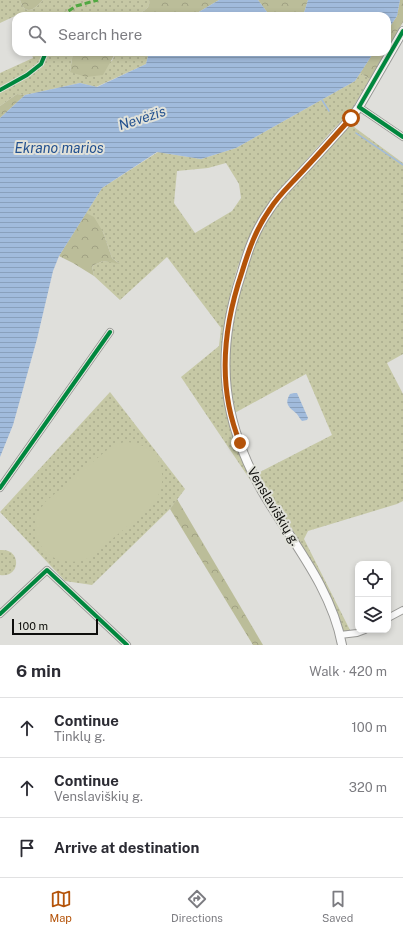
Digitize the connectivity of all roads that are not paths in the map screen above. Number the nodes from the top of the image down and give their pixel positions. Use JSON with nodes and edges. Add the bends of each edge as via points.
{"nodes":[{"id":1,"x":403,"y":31,"type":"edge"},
{"id":2,"x":391,"y":52,"type":"edge"},
{"id":3,"x":389,"y":56,"type":"edge"},
{"id":4,"x":359,"y":107,"type":"junction"},
{"id":5,"x":403,"y":136,"type":"edge"},
{"id":6,"x":110,"y":332,"type":"dead end"},
{"id":7,"x":0,"y":488,"type":"edge"},
{"id":8,"x":403,"y":610,"type":"edge"},
{"id":9,"x":0,"y":614,"type":"edge"},
{"id":10,"x":391,"y":616,"type":"edge"},
{"id":11,"x":359,"y":633,"type":"edge"},
{"id":12,"x":340,"y":634,"type":"junction"},
{"id":13,"x":127,"y":645,"type":"edge"},
{"id":14,"x":342,"y":645,"type":"edge"}],
"edges":[{"from":1,"to":2,"type":"main road","name":"Venslaviškių g."},
{"from":3,"to":4,"type":"main road","name":"Venslaviškių g."},
{"from":4,"to":5,"type":"street"},
{"from":4,"to":12,"type":"main road","name":"Venslaviškių g.","via":[[271,207],[251,242],[231,311],[226,342],[228,400],[248,464],[266,498],[300,549],[331,608]]},
{"from":6,"to":7,"type":"street"},
{"from":8,"to":10,"type":"street"},
{"from":9,"to":13,"type":"street","via":[[47,570]]},
{"from":11,"to":12,"type":"street"},
{"from":12,"to":14,"type":"main road","name":"Venslaviškių g."}]}
